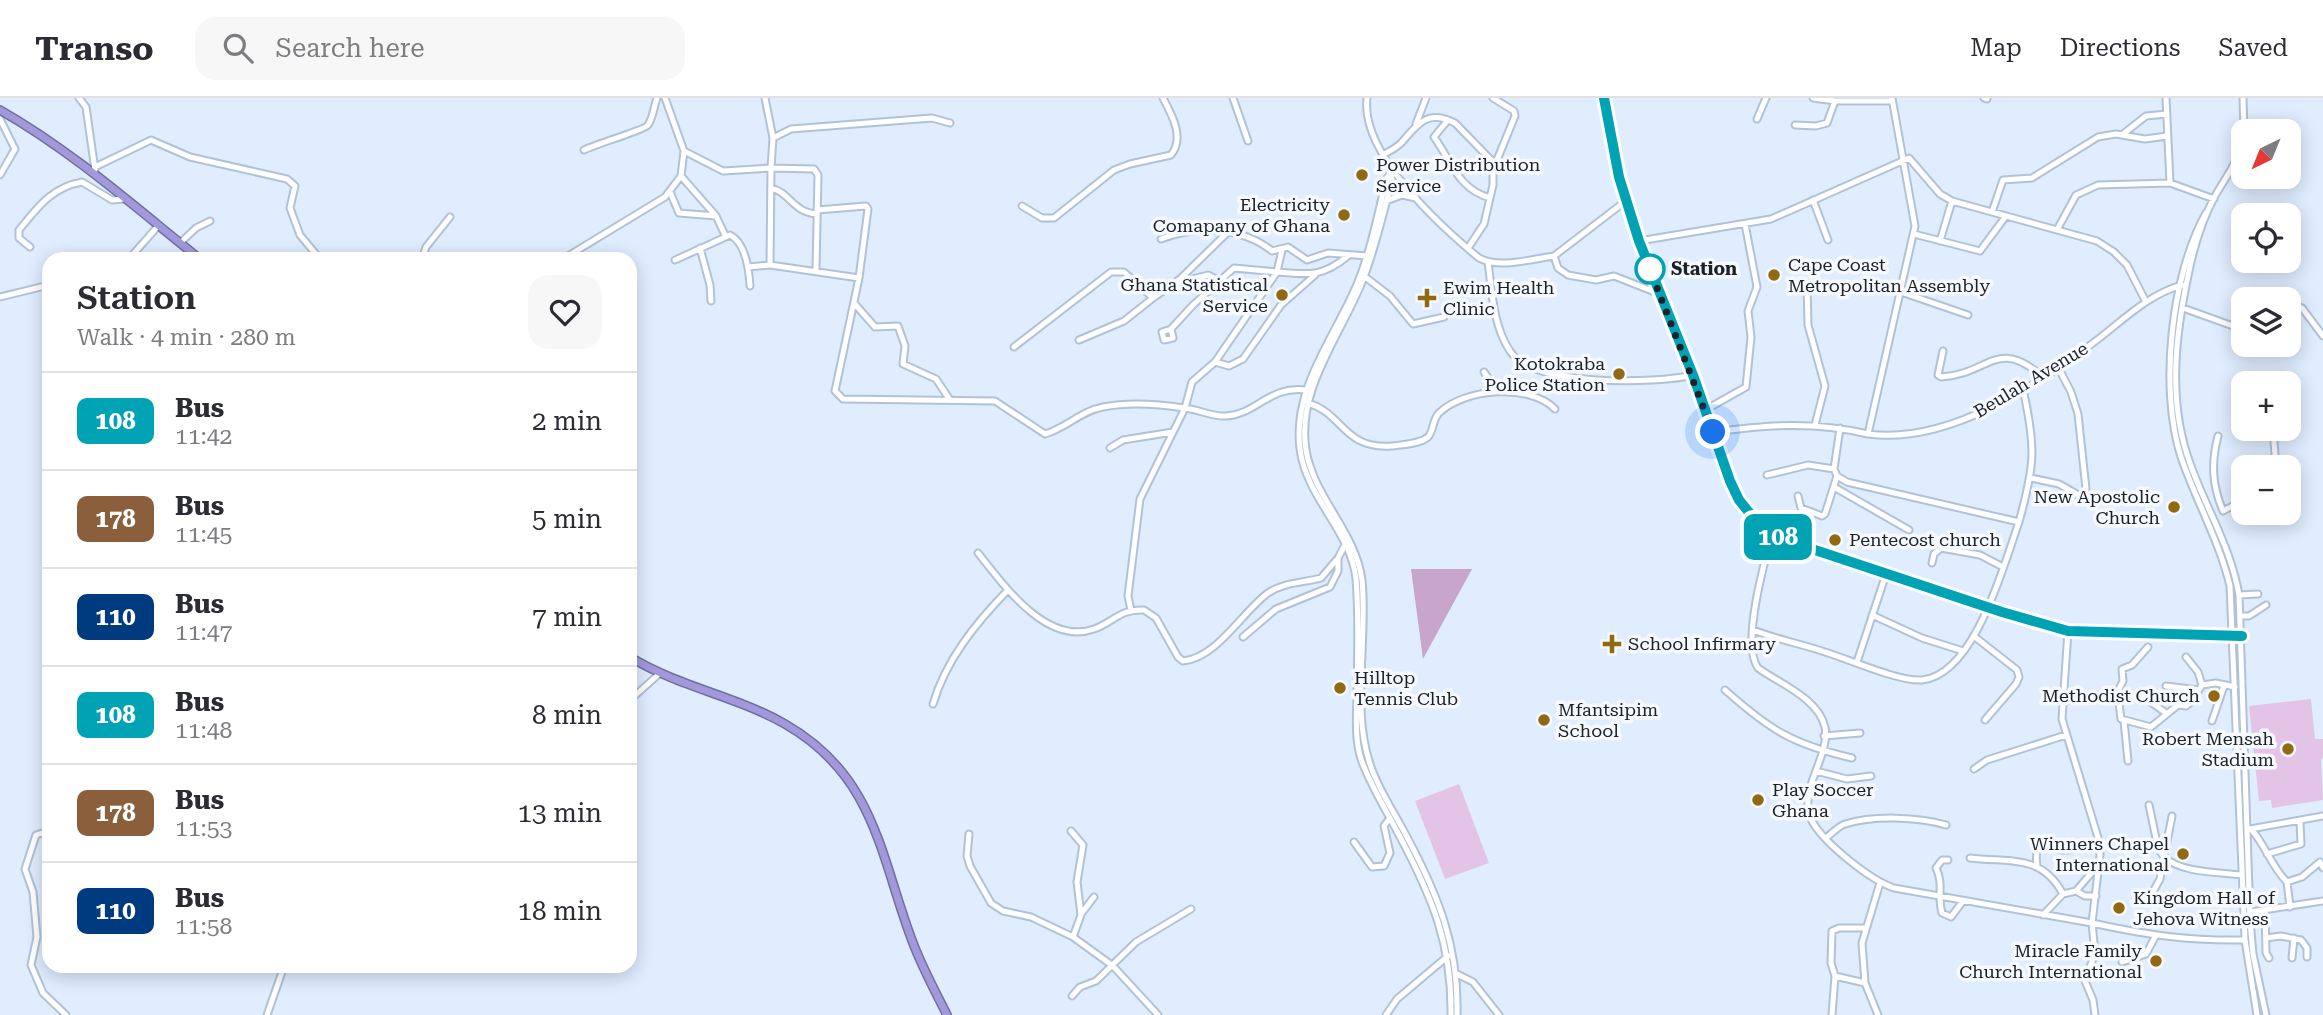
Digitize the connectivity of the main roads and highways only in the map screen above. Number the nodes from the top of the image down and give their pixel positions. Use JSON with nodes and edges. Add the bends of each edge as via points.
{"nodes":[{"id":1,"x":0,"y":110,"type":"edge"},
{"id":2,"x":191,"y":252,"type":"edge"},
{"id":3,"x":637,"y":661,"type":"edge"},
{"id":4,"x":947,"y":1015,"type":"edge"}],
"edges":[{"from":1,"to":2,"type":"highway","via":[[97,177]]},
{"from":3,"to":4,"type":"highway","via":[[788,725],[842,773],[872,820],[913,944]]}]}
